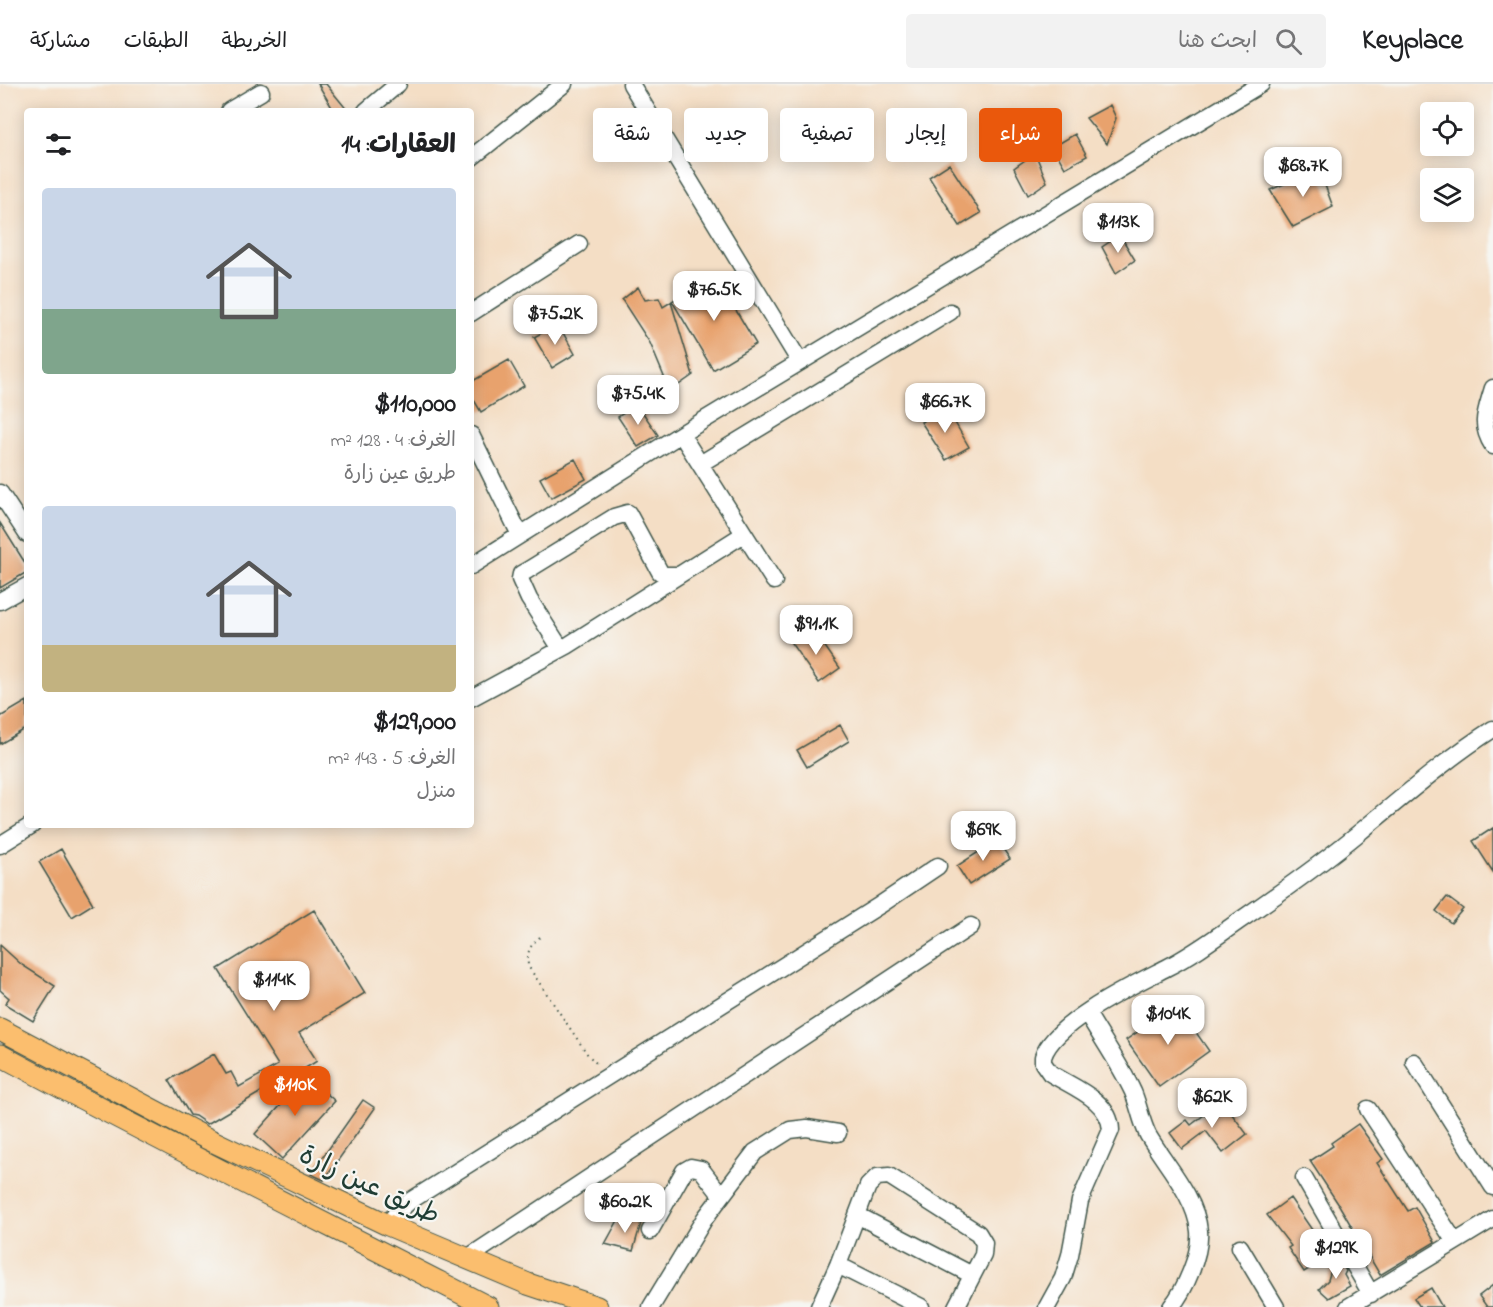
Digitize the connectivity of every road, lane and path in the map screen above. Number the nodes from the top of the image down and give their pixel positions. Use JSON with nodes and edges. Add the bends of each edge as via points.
{"nodes":[{"id":1,"x":398,"y":84,"type":"edge"},
{"id":2,"x":564,"y":84,"type":"edge"},
{"id":3,"x":630,"y":84,"type":"edge"},
{"id":4,"x":1261,"y":84,"type":"edge"},
{"id":5,"x":261,"y":92,"type":"dead end"},
{"id":6,"x":235,"y":108,"type":"edge"},
{"id":7,"x":370,"y":108,"type":"edge"},
{"id":8,"x":474,"y":156,"type":"edge"},
{"id":9,"x":579,"y":244,"type":"dead end"},
{"id":10,"x":474,"y":311,"type":"edge"},
{"id":11,"x":950,"y":312,"type":"dead end"},
{"id":12,"x":800,"y":362,"type":"junction"},
{"id":13,"x":1493,"y":388,"type":"edge"},
{"id":14,"x":681,"y":434,"type":"junction"},
{"id":15,"x":474,"y":441,"type":"edge"},
{"id":16,"x":1493,"y":446,"type":"edge"},
{"id":17,"x":700,"y":464,"type":"junction"},
{"id":18,"x":0,"y":493,"type":"edge"},
{"id":19,"x":24,"y":529,"type":"edge"},
{"id":20,"x":744,"y":534,"type":"junction"},
{"id":21,"x":520,"y":535,"type":"junction"},
{"id":22,"x":474,"y":564,"type":"edge"},
{"id":23,"x":678,"y":575,"type":"junction"},
{"id":24,"x":774,"y":582,"type":"dead end"},
{"id":25,"x":24,"y":588,"type":"edge"},
{"id":26,"x":0,"y":602,"type":"edge"},
{"id":27,"x":561,"y":649,"type":"junction"},
{"id":28,"x":474,"y":696,"type":"edge"},
{"id":29,"x":1493,"y":729,"type":"edge"},
{"id":30,"x":27,"y":828,"type":"edge"},
{"id":31,"x":0,"y":845,"type":"edge"},
{"id":32,"x":938,"y":866,"type":"dead end"},
{"id":33,"x":971,"y":926,"type":"dead end"},
{"id":34,"x":540,"y":938,"type":"dead end"},
{"id":35,"x":1087,"y":1013,"type":"junction"},
{"id":36,"x":0,"y":1029,"type":"edge"},
{"id":37,"x":0,"y":1055,"type":"edge"},
{"id":38,"x":1414,"y":1062,"type":"dead end"},
{"id":39,"x":608,"y":1076,"type":"junction"},
{"id":40,"x":1368,"y":1109,"type":"dead end"},
{"id":41,"x":838,"y":1133,"type":"dead end"},
{"id":42,"x":1304,"y":1178,"type":"dead end"},
{"id":43,"x":1493,"y":1187,"type":"edge"},
{"id":44,"x":721,"y":1195,"type":"junction"},
{"id":45,"x":857,"y":1215,"type":"junction"},
{"id":46,"x":1493,"y":1219,"type":"edge"},
{"id":47,"x":388,"y":1225,"type":"junction"},
{"id":48,"x":650,"y":1231,"type":"dead end"},
{"id":49,"x":1455,"y":1242,"type":"junction"},
{"id":50,"x":1239,"y":1248,"type":"dead end"},
{"id":51,"x":466,"y":1259,"type":"junction"},
{"id":52,"x":838,"y":1265,"type":"junction"},
{"id":53,"x":972,"y":1275,"type":"junction"},
{"id":54,"x":1371,"y":1294,"type":"junction"},
{"id":55,"x":570,"y":1303,"type":"edge"},
{"id":56,"x":488,"y":1307,"type":"edge"},
{"id":57,"x":597,"y":1307,"type":"edge"},
{"id":58,"x":651,"y":1307,"type":"edge"},
{"id":59,"x":819,"y":1307,"type":"edge"},
{"id":60,"x":921,"y":1307,"type":"edge"},
{"id":61,"x":956,"y":1307,"type":"edge"},
{"id":62,"x":1047,"y":1307,"type":"edge"},
{"id":63,"x":1171,"y":1307,"type":"edge"},
{"id":64,"x":1276,"y":1307,"type":"edge"},
{"id":65,"x":1348,"y":1307,"type":"edge"}],
"edges":[{"from":1,"to":7,"type":"street"},
{"from":2,"to":8,"type":"street"},
{"from":3,"to":12,"type":"street"},
{"from":4,"to":12,"type":"street"},
{"from":5,"to":6,"type":"street"},
{"from":9,"to":10,"type":"street"},
{"from":11,"to":17,"type":"street"},
{"from":12,"to":14,"type":"street"},
{"from":13,"to":16,"type":"street","via":[[1484,426]]},
{"from":14,"to":17,"type":"street"},
{"from":14,"to":21,"type":"street"},
{"from":15,"to":21,"type":"street"},
{"from":17,"to":20,"type":"street"},
{"from":18,"to":19,"type":"street"},
{"from":20,"to":23,"type":"street"},
{"from":20,"to":24,"type":"street"},
{"from":21,"to":22,"type":"street"},
{"from":23,"to":27,"type":"street"},
{"from":23,"to":27,"type":"street","via":[[660,572],[628,513],[614,517],[521,574],[529,598]]},
{"from":25,"to":26,"type":"street"},
{"from":27,"to":28,"type":"street"},
{"from":29,"to":35,"type":"street","via":[[1284,890],[1190,955]]},
{"from":30,"to":31,"type":"street"},
{"from":32,"to":39,"type":"street"},
{"from":33,"to":51,"type":"street"},
{"from":34,"to":39,"type":"path","via":[[530,945],[528,966],[588,1055]]},
{"from":35,"to":62,"type":"street","via":[[1051,1043],[1043,1063],[1050,1073],[1101,1105],[1109,1118],[1110,1130],[1080,1201],[1066,1271]]},
{"from":35,"to":63,"type":"street","via":[[1133,1093],[1147,1132],[1197,1218],[1197,1253]]},
{"from":36,"to":47,"type":"main road","name":"طريق عين زارة","via":[[206,1138]]},
{"from":37,"to":56,"type":"main road","name":"طريق عين زارة","via":[[126,1124]]},
{"from":38,"to":43,"type":"street"},
{"from":39,"to":47,"type":"street","via":[[410,1201]]},
{"from":40,"to":49,"type":"street"},
{"from":41,"to":44,"type":"street","via":[[807,1128],[790,1130],[755,1152]]},
{"from":42,"to":54,"type":"street"},
{"from":44,"to":48,"type":"street","via":[[701,1169],[691,1167],[684,1171]]},
{"from":44,"to":58,"type":"street"},
{"from":45,"to":52,"type":"street"},
{"from":45,"to":53,"type":"street"},
{"from":45,"to":53,"type":"street","via":[[868,1186],[877,1177],[890,1176],[978,1233],[984,1244],[983,1255]]},
{"from":46,"to":49,"type":"street"},
{"from":47,"to":51,"type":"main road","name":"طريق عين زارة"},
{"from":49,"to":54,"type":"street"},
{"from":50,"to":64,"type":"street"},
{"from":51,"to":55,"type":"main road","name":"طريق عين زارة"},
{"from":52,"to":59,"type":"street"},
{"from":52,"to":60,"type":"street"},
{"from":53,"to":61,"type":"street"},
{"from":54,"to":65,"type":"street"},
{"from":55,"to":57,"type":"main road","name":"طريق عين زارة"}]}
